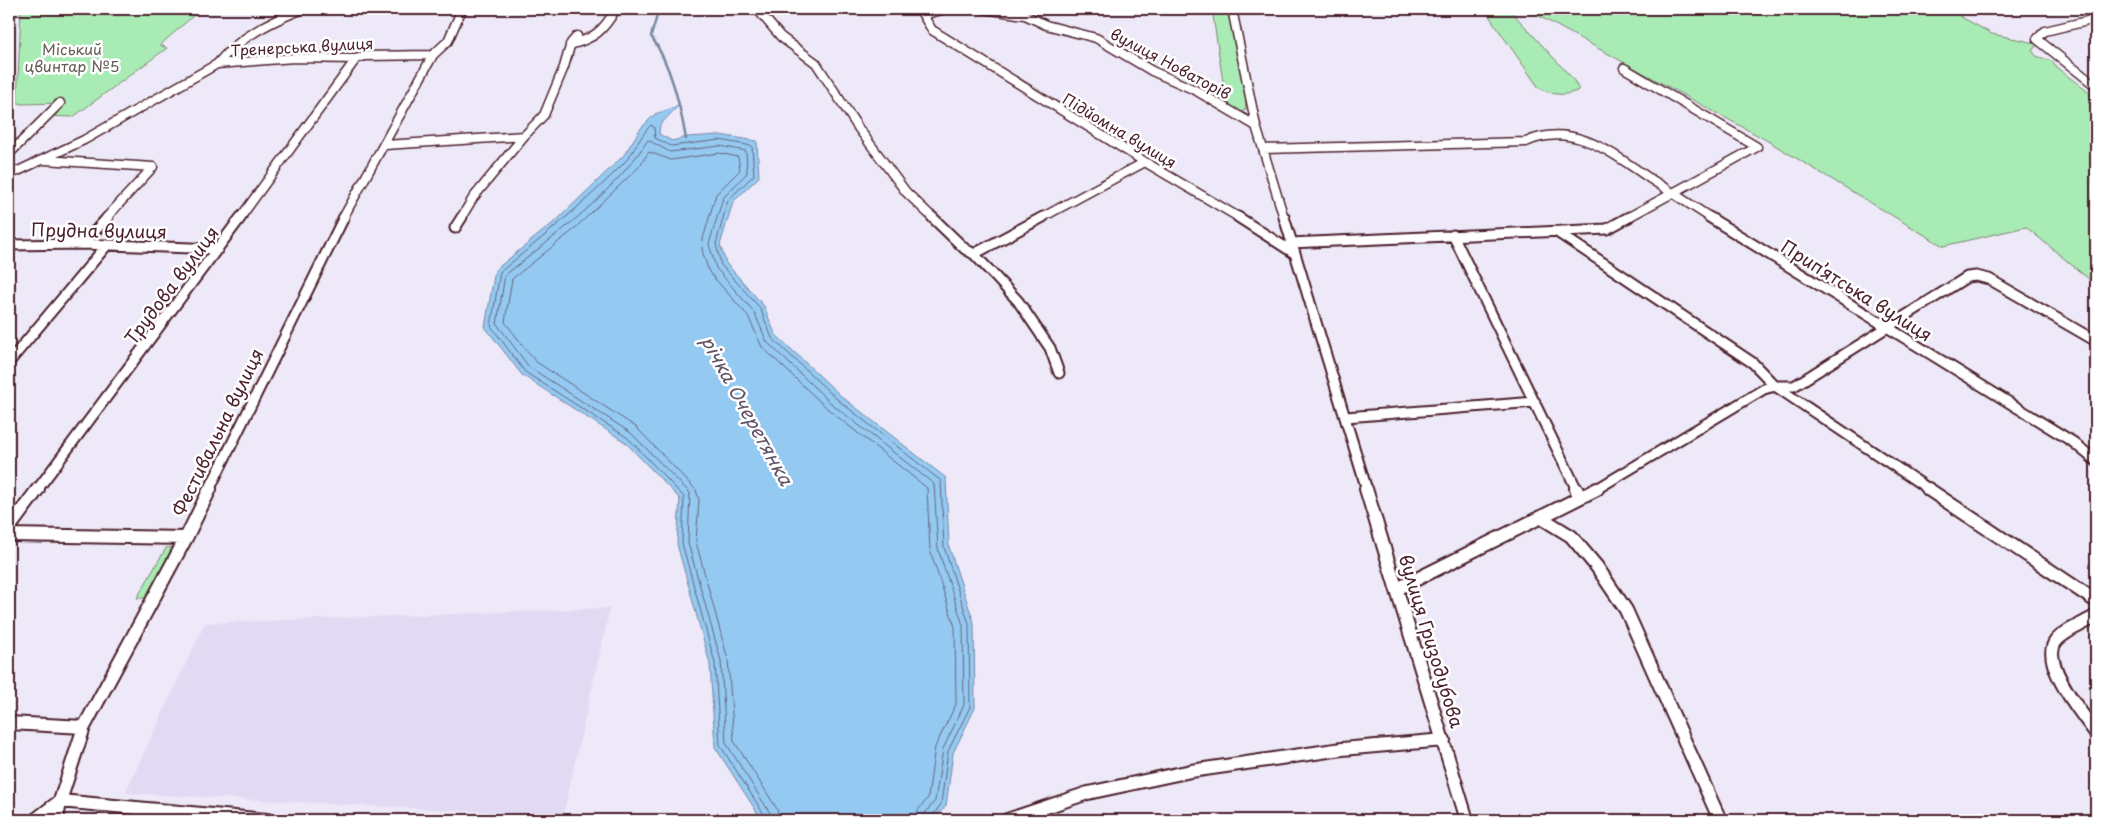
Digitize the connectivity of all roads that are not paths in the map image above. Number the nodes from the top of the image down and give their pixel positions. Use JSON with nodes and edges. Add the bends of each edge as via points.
{"nodes":[{"id":1,"x":303,"y":9,"type":"edge"},
{"id":2,"x":462,"y":9,"type":"edge"},
{"id":3,"x":616,"y":9,"type":"edge"},
{"id":4,"x":757,"y":9,"type":"edge"},
{"id":5,"x":945,"y":9,"type":"edge"},
{"id":6,"x":984,"y":9,"type":"edge"},
{"id":7,"x":1232,"y":9,"type":"edge"},
{"id":8,"x":2096,"y":19,"type":"edge"},
{"id":9,"x":577,"y":36,"type":"dead end"},
{"id":10,"x":570,"y":45,"type":"junction"},
{"id":11,"x":433,"y":55,"type":"junction"},
{"id":12,"x":356,"y":59,"type":"junction"},
{"id":13,"x":216,"y":64,"type":"junction"},
{"id":14,"x":1624,"y":68,"type":"dead end"},
{"id":15,"x":2096,"y":86,"type":"edge"},
{"id":16,"x":60,"y":103,"type":"dead end"},
{"id":17,"x":1256,"y":126,"type":"junction"},
{"id":18,"x":524,"y":136,"type":"junction"},
{"id":19,"x":385,"y":145,"type":"junction"},
{"id":20,"x":1263,"y":150,"type":"junction"},
{"id":21,"x":9,"y":154,"type":"edge"},
{"id":22,"x":44,"y":160,"type":"junction"},
{"id":23,"x":1145,"y":162,"type":"junction"},
{"id":24,"x":9,"y":169,"type":"edge"},
{"id":25,"x":18,"y":171,"type":"junction"},
{"id":26,"x":9,"y":175,"type":"edge"},
{"id":27,"x":1671,"y":193,"type":"junction"},
{"id":28,"x":456,"y":228,"type":"dead end"},
{"id":29,"x":1557,"y":232,"type":"junction"},
{"id":30,"x":1453,"y":235,"type":"junction"},
{"id":31,"x":1290,"y":243,"type":"junction"},
{"id":32,"x":83,"y":244,"type":"junction"},
{"id":33,"x":107,"y":245,"type":"junction"},
{"id":34,"x":11,"y":247,"type":"edge"},
{"id":35,"x":218,"y":249,"type":"junction"},
{"id":36,"x":1294,"y":253,"type":"junction"},
{"id":37,"x":974,"y":254,"type":"junction"},
{"id":38,"x":1888,"y":328,"type":"junction"},
{"id":39,"x":2096,"y":341,"type":"edge"},
{"id":40,"x":9,"y":362,"type":"edge"},
{"id":41,"x":1059,"y":373,"type":"dead end"},
{"id":42,"x":1775,"y":386,"type":"junction"},
{"id":43,"x":1535,"y":402,"type":"junction"},
{"id":44,"x":1346,"y":417,"type":"junction"},
{"id":45,"x":2096,"y":461,"type":"edge"},
{"id":46,"x":1580,"y":497,"type":"junction"},
{"id":47,"x":1540,"y":517,"type":"junction"},
{"id":48,"x":9,"y":528,"type":"edge"},
{"id":49,"x":9,"y":535,"type":"edge"},
{"id":50,"x":186,"y":538,"type":"junction"},
{"id":51,"x":1397,"y":589,"type":"junction"},
{"id":52,"x":2096,"y":601,"type":"edge"},
{"id":53,"x":2096,"y":616,"type":"edge"},
{"id":54,"x":9,"y":723,"type":"edge"},
{"id":55,"x":84,"y":727,"type":"junction"},
{"id":56,"x":2096,"y":732,"type":"edge"},
{"id":57,"x":1444,"y":740,"type":"junction"},
{"id":58,"x":60,"y":801,"type":"junction"},
{"id":59,"x":34,"y":820,"type":"edge"},
{"id":60,"x":57,"y":820,"type":"edge"},
{"id":61,"x":267,"y":820,"type":"edge"},
{"id":62,"x":1007,"y":820,"type":"edge"},
{"id":63,"x":1467,"y":820,"type":"edge"},
{"id":64,"x":1720,"y":820,"type":"edge"}],
"edges":[{"from":1,"to":13,"type":"street","name":"Тренерська вулиця","via":[[233,47]]},
{"from":2,"to":11,"type":"street","name":"Фестивальна вулиця","via":[[448,42]]},
{"from":3,"to":10,"type":"street","via":[[603,32]]},
{"from":4,"to":37,"type":"street","via":[[781,37],[816,63],[906,192]]},
{"from":5,"to":23,"type":"street","name":"Підйомна вулиця","via":[[923,15],[932,30]]},
{"from":6,"to":17,"type":"street","name":"вулиця Новаторів","via":[[1025,15],[1046,26],[1067,28],[1096,38]]},
{"from":7,"to":17,"type":"street","name":"вулиця Гризодубова"},
{"from":8,"to":15,"type":"street","via":[[2045,31],[2037,39]]},
{"from":9,"to":10,"type":"street"},
{"from":10,"to":18,"type":"street","via":[[544,115]]},
{"from":11,"to":12,"type":"street","name":"Тренерська вулиця","via":[[365,56]]},
{"from":11,"to":19,"type":"street","name":"Фестивальна вулиця"},
{"from":12,"to":13,"type":"street","name":"Тренерська вулиця","via":[[294,58]]},
{"from":12,"to":35,"type":"street","name":"Трудова вулиця"},
{"from":13,"to":22,"type":"street","via":[[124,119]]},
{"from":14,"to":27,"type":"street","via":[[1757,146]]},
{"from":16,"to":21,"type":"street"},
{"from":17,"to":20,"type":"street","name":"вулиця Гризодубова"},
{"from":18,"to":19,"type":"street"},
{"from":18,"to":28,"type":"street","via":[[473,198]]},
{"from":19,"to":50,"type":"street","name":"Фестивальна вулиця","via":[[328,246]]},
{"from":20,"to":27,"type":"street","name":"Прип’ятська вулиця","via":[[1526,142],[1555,134],[1602,146]]},
{"from":20,"to":31,"type":"street","name":"вулиця Гризодубова"},
{"from":22,"to":25,"type":"street"},
{"from":22,"to":32,"type":"street","via":[[152,167]]},
{"from":23,"to":36,"type":"street","name":"Підйомна вулиця"},
{"from":23,"to":37,"type":"street"},
{"from":24,"to":25,"type":"street"},
{"from":25,"to":26,"type":"street"},
{"from":27,"to":29,"type":"street","via":[[1607,229]]},
{"from":27,"to":38,"type":"street","name":"Прип’ятська вулиця"},
{"from":29,"to":30,"type":"street"},
{"from":29,"to":42,"type":"street","via":[[1753,363]]},
{"from":30,"to":31,"type":"street"},
{"from":30,"to":43,"type":"street"},
{"from":31,"to":36,"type":"street","name":"вулиця Гризодубова"},
{"from":32,"to":33,"type":"street","name":"Прудна вулиця"},
{"from":32,"to":34,"type":"street","name":"Прудна вулиця"},
{"from":33,"to":35,"type":"street","name":"Прудна вулиця"},
{"from":33,"to":40,"type":"street"},
{"from":35,"to":48,"type":"street","name":"Трудова вулиця"},
{"from":36,"to":44,"type":"street","name":"вулиця Гризодубова"},
{"from":37,"to":41,"type":"street","via":[[1018,301],[1050,348]]},
{"from":38,"to":39,"type":"street","via":[[1964,277],[1980,276]]},
{"from":38,"to":42,"type":"street","via":[[1794,386]]},
{"from":38,"to":45,"type":"street","name":"Прип’ятська вулиця","via":[[2072,442]]},
{"from":42,"to":46,"type":"street","via":[[1764,389]]},
{"from":42,"to":52,"type":"street"},
{"from":43,"to":44,"type":"street"},
{"from":43,"to":46,"type":"street"},
{"from":44,"to":51,"type":"street","name":"вулиця Гризодубова"},
{"from":46,"to":47,"type":"street"},
{"from":47,"to":51,"type":"street"},
{"from":47,"to":64,"type":"street","via":[[1571,536],[1626,610]]},
{"from":49,"to":50,"type":"street"},
{"from":50,"to":55,"type":"street","name":"Фестивальна вулиця"},
{"from":51,"to":57,"type":"street","name":"вулиця Гризодубова"},
{"from":53,"to":56,"type":"street","via":[[2055,641],[2052,649],[2056,671]]},
{"from":54,"to":55,"type":"street"},
{"from":55,"to":58,"type":"street","name":"Фестивальна вулиця"},
{"from":57,"to":62,"type":"street","via":[[1342,749],[1191,771],[1088,793]]},
{"from":57,"to":63,"type":"street","name":"вулиця Гризодубова"},
{"from":58,"to":59,"type":"street"},
{"from":58,"to":60,"type":"street","name":"Фестивальна вулиця"},
{"from":58,"to":61,"type":"street"}]}
